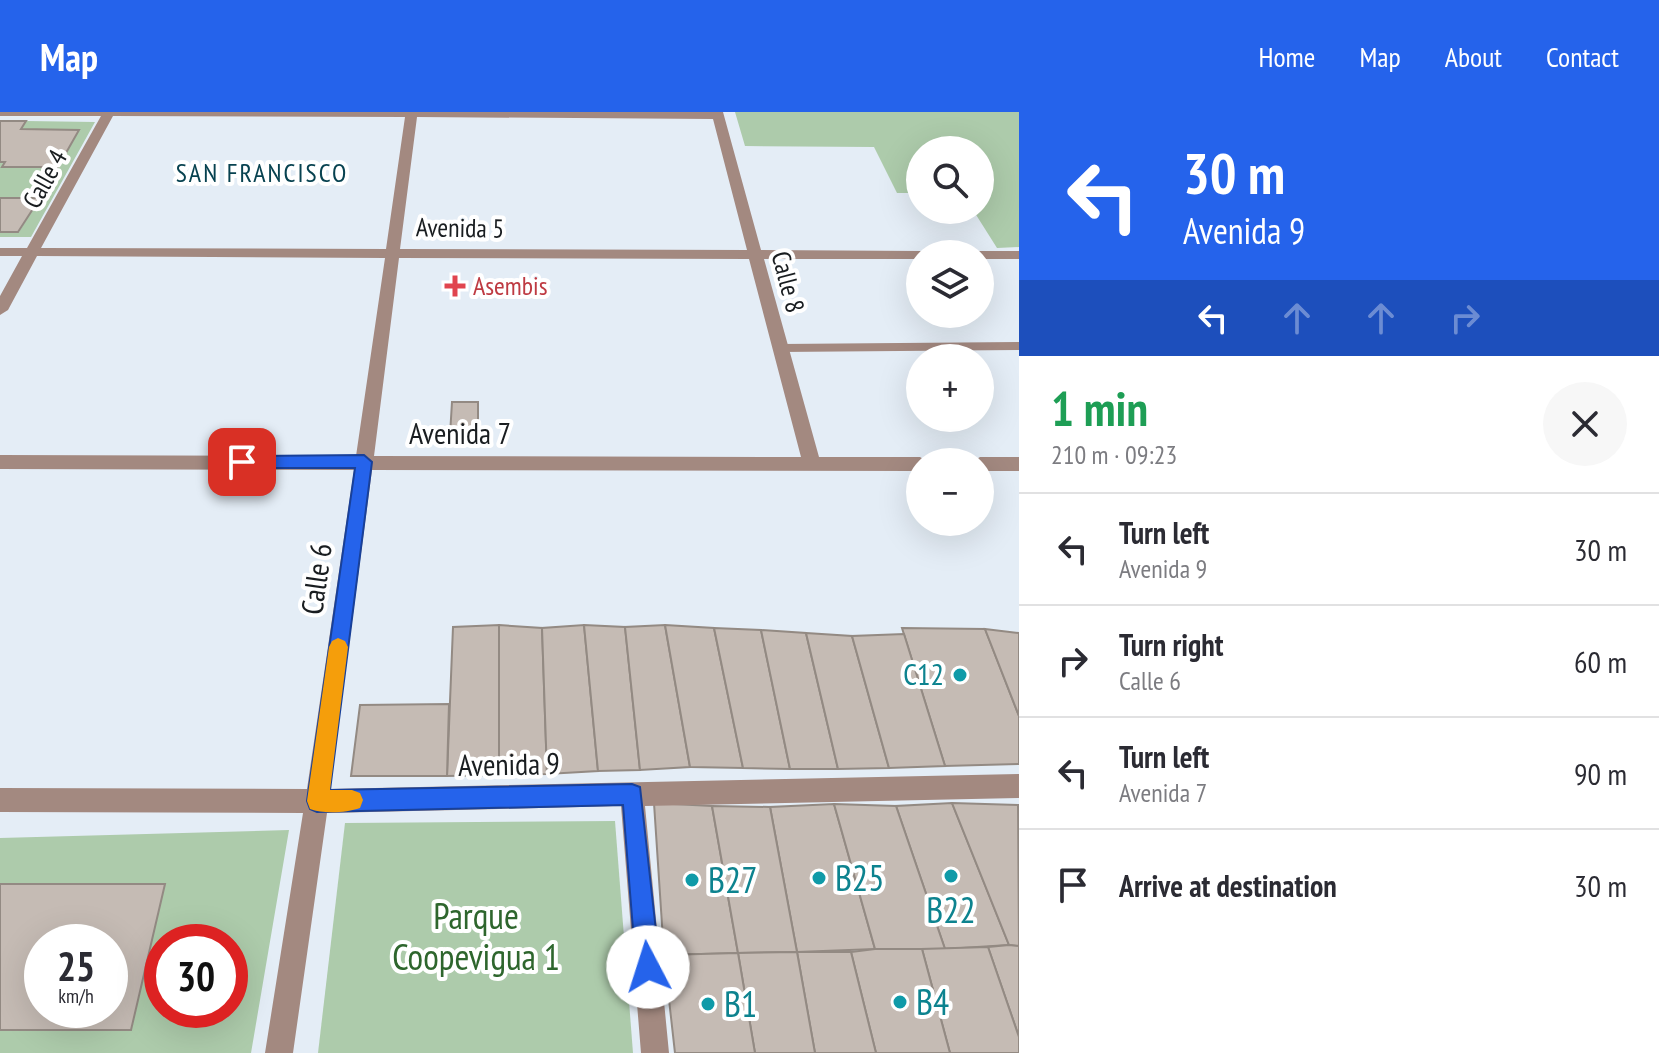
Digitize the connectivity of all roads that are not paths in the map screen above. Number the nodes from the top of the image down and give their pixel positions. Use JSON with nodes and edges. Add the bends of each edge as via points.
{"nodes":[{"id":1,"x":0,"y":112,"type":"edge"},
{"id":2,"x":109,"y":112,"type":"edge"},
{"id":3,"x":412,"y":113,"type":"edge"},
{"id":4,"x":717,"y":114,"type":"edge"},
{"id":5,"x":0,"y":252,"type":"edge"},
{"id":6,"x":32,"y":252,"type":"junction"},
{"id":7,"x":393,"y":252,"type":"junction"},
{"id":8,"x":755,"y":255,"type":"junction"},
{"id":9,"x":906,"y":255,"type":"edge"},
{"id":10,"x":994,"y":255,"type":"edge"},
{"id":11,"x":1019,"y":255,"type":"edge"},
{"id":12,"x":0,"y":310,"type":"edge"},
{"id":13,"x":1019,"y":346,"type":"edge"},
{"id":14,"x":781,"y":348,"type":"junction"},
{"id":15,"x":0,"y":462,"type":"edge"},
{"id":16,"x":364,"y":462,"type":"junction"},
{"id":17,"x":812,"y":464,"type":"junction"},
{"id":18,"x":906,"y":464,"type":"edge"},
{"id":19,"x":994,"y":464,"type":"edge"},
{"id":20,"x":1019,"y":464,"type":"edge"},
{"id":21,"x":1019,"y":786,"type":"edge"},
{"id":22,"x":632,"y":794,"type":"junction"},
{"id":23,"x":0,"y":800,"type":"edge"},
{"id":24,"x":317,"y":801,"type":"junction"},
{"id":25,"x":279,"y":1053,"type":"edge"},
{"id":26,"x":655,"y":1053,"type":"edge"}],
"edges":[{"from":1,"to":2,"type":"street"},
{"from":2,"to":3,"type":"street"},
{"from":2,"to":6,"type":"street","name":"Calle 4"},
{"from":3,"to":4,"type":"street"},
{"from":3,"to":7,"type":"street","name":"Calle 6"},
{"from":4,"to":8,"type":"street","name":"Calle 8"},
{"from":5,"to":6,"type":"street","name":"Avenida 5"},
{"from":6,"to":7,"type":"street","name":"Avenida 5"},
{"from":6,"to":12,"type":"street","name":"Calle 4"},
{"from":7,"to":8,"type":"street","name":"Avenida 5"},
{"from":7,"to":16,"type":"street","name":"Calle 6"},
{"from":8,"to":9,"type":"street","name":"Avenida 5"},
{"from":8,"to":14,"type":"street","name":"Calle 8"},
{"from":10,"to":11,"type":"street"},
{"from":13,"to":14,"type":"lane"},
{"from":14,"to":17,"type":"street","name":"Calle 8"},
{"from":15,"to":16,"type":"street","name":"Avenida 7"},
{"from":16,"to":17,"type":"street","name":"Avenida 7"},
{"from":16,"to":24,"type":"street","name":"Calle 6"},
{"from":17,"to":18,"type":"street","name":"Avenida 7"},
{"from":19,"to":20,"type":"street"},
{"from":21,"to":22,"type":"street","name":"Avenida 9"},
{"from":22,"to":24,"type":"street","name":"Avenida 9"},
{"from":22,"to":26,"type":"street"},
{"from":23,"to":24,"type":"street","name":"Avenida 9"},
{"from":24,"to":25,"type":"street","name":"Calle 6"}]}
